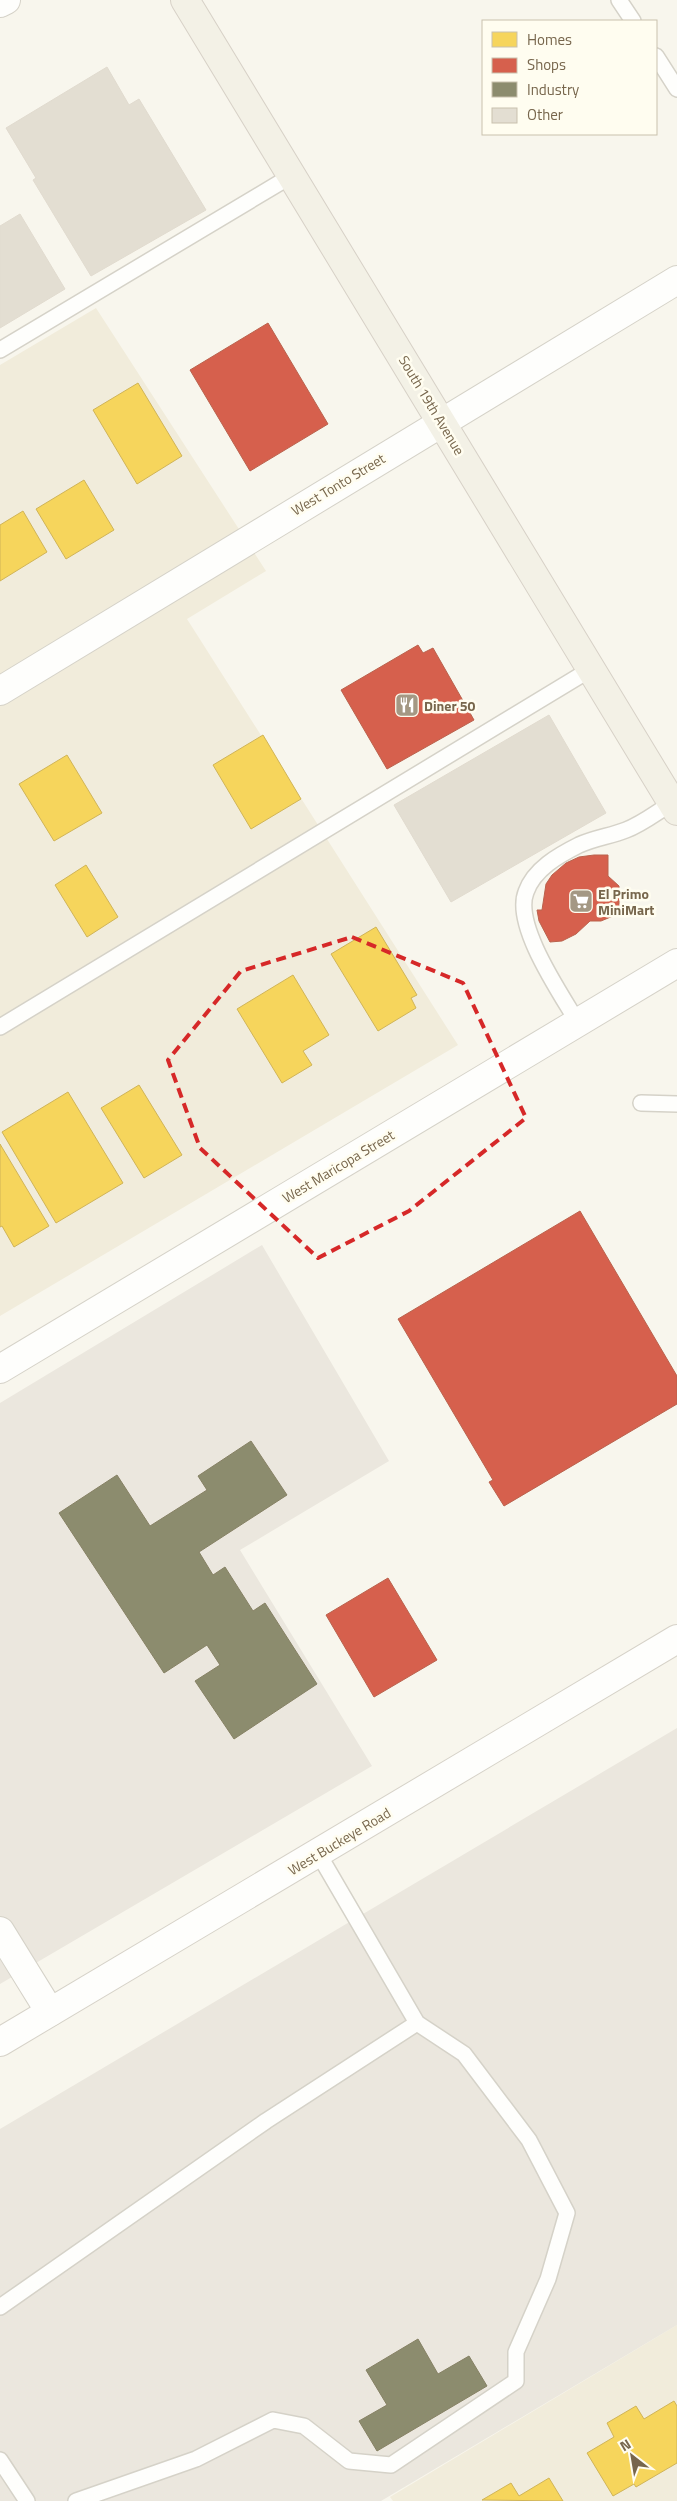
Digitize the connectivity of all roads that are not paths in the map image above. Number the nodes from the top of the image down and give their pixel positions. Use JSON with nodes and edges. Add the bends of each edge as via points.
{"nodes":[{"id":1,"x":6,"y":0,"type":"edge"},
{"id":2,"x":184,"y":0,"type":"edge"},
{"id":3,"x":619,"y":0,"type":"edge"},
{"id":4,"x":0,"y":3,"type":"edge"},
{"id":5,"x":632,"y":20,"type":"edge"},
{"id":6,"x":657,"y":58,"type":"edge"},
{"id":7,"x":677,"y":89,"type":"edge"},
{"id":8,"x":291,"y":176,"type":"junction"},
{"id":9,"x":677,"y":280,"type":"edge"},
{"id":10,"x":0,"y":350,"type":"edge"},
{"id":11,"x":442,"y":421,"type":"junction"},
{"id":12,"x":591,"y":669,"type":"junction"},
{"id":13,"x":0,"y":691,"type":"edge"},
{"id":14,"x":674,"y":807,"type":"edge"},
{"id":15,"x":677,"y":963,"type":"edge"},
{"id":16,"x":578,"y":1023,"type":"junction"},
{"id":17,"x":0,"y":1027,"type":"edge"},
{"id":18,"x":641,"y":1102,"type":"dead end"},
{"id":19,"x":677,"y":1104,"type":"edge"},
{"id":20,"x":0,"y":1369,"type":"edge"},
{"id":21,"x":677,"y":1639,"type":"edge"},
{"id":22,"x":318,"y":1853,"type":"junction"},
{"id":23,"x":0,"y":1931,"type":"edge"},
{"id":24,"x":50,"y":2012,"type":"junction"},
{"id":25,"x":417,"y":2023,"type":"junction"},
{"id":26,"x":0,"y":2042,"type":"edge"},
{"id":27,"x":0,"y":2307,"type":"edge"},
{"id":28,"x":0,"y":2460,"type":"edge"},
{"id":29,"x":27,"y":2501,"type":"edge"},
{"id":30,"x":76,"y":2501,"type":"edge"}],
"edges":[{"from":1,"to":4,"type":"street"},
{"from":2,"to":8,"type":"main road","name":"South 19th Avenue"},
{"from":3,"to":5,"type":"lane"},
{"from":6,"to":7,"type":"lane"},
{"from":8,"to":10,"type":"lane"},
{"from":8,"to":11,"type":"main road","name":"South 19th Avenue"},
{"from":9,"to":11,"type":"street","name":"West Tonto Street"},
{"from":11,"to":12,"type":"main road","name":"South 19th Avenue"},
{"from":11,"to":13,"type":"street","name":"West Tonto Street"},
{"from":12,"to":14,"type":"main road","name":"South 19th Avenue"},
{"from":12,"to":17,"type":"lane"},
{"from":14,"to":16,"type":"lane","via":[[627,830],[581,844],[556,857],[536,875],[525,892],[524,911],[529,931],[541,960]]},
{"from":15,"to":16,"type":"street","name":"West Maricopa Street"},
{"from":16,"to":20,"type":"street","name":"West Maricopa Street"},
{"from":18,"to":19,"type":"lane"},
{"from":21,"to":22,"type":"street","name":"West Buckeye Road"},
{"from":22,"to":24,"type":"street","name":"West Buckeye Road"},
{"from":22,"to":25,"type":"lane"},
{"from":23,"to":24,"type":"street"},
{"from":24,"to":26,"type":"street","name":"West Buckeye Road"},
{"from":25,"to":27,"type":"lane","via":[[266,2121]]},
{"from":25,"to":30,"type":"lane","via":[[464,2054],[529,2140],[567,2213],[548,2279],[516,2352],[516,2381],[391,2465],[349,2461],[304,2426],[273,2420],[196,2459]]},
{"from":28,"to":29,"type":"lane"}]}
